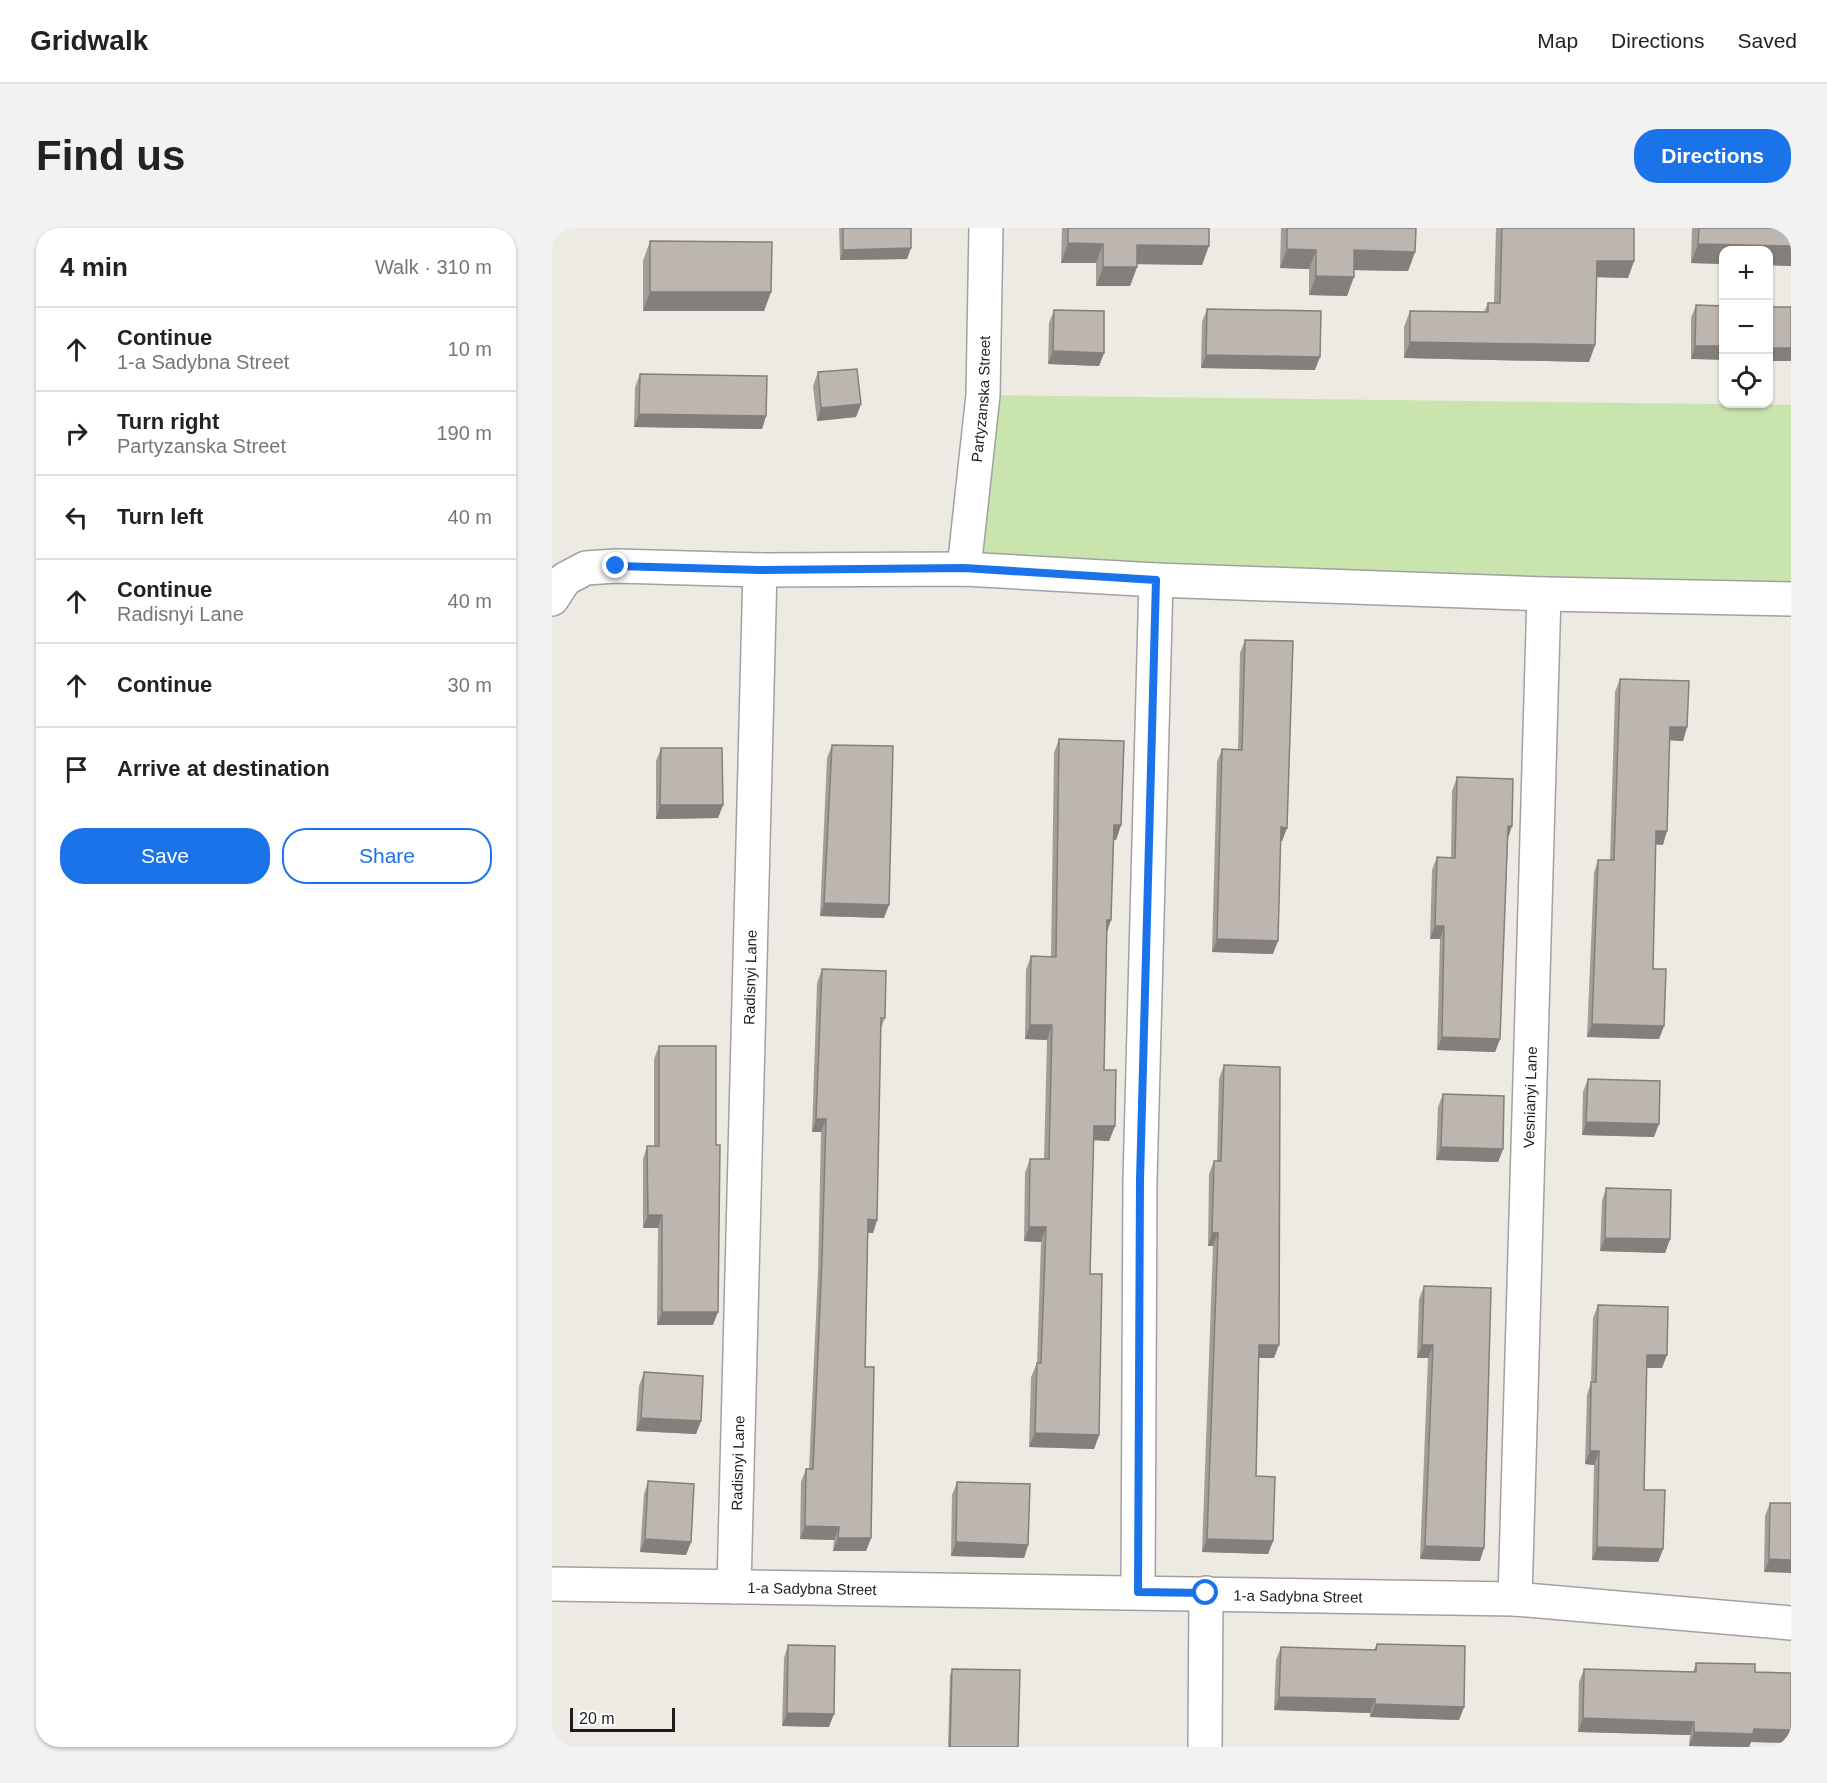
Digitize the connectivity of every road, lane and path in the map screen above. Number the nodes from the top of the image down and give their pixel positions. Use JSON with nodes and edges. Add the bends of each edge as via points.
{"nodes":[{"id":1,"x":986,"y":228,"type":"edge"},
{"id":2,"x":964,"y":568,"type":"junction"},
{"id":3,"x":760,"y":570,"type":"junction"},
{"id":4,"x":1156,"y":580,"type":"junction"},
{"id":5,"x":1544,"y":594,"type":"junction"},
{"id":6,"x":552,"y":599,"type":"edge"},
{"id":7,"x":1791,"y":599,"type":"edge"},
{"id":8,"x":552,"y":1584,"type":"edge"},
{"id":9,"x":734,"y":1587,"type":"junction"},
{"id":10,"x":1138,"y":1592,"type":"junction"},
{"id":11,"x":1206,"y":1593,"type":"junction"},
{"id":12,"x":1515,"y":1599,"type":"junction"},
{"id":13,"x":1791,"y":1623,"type":"edge"},
{"id":14,"x":1205,"y":1747,"type":"edge"}],
"edges":[{"from":1,"to":2,"type":"street","name":"Partyzanska Street","via":[[982,395]]},
{"from":2,"to":3,"type":"street"},
{"from":2,"to":4,"type":"street"},
{"from":3,"to":6,"type":"street","via":[[586,568],[566,579]]},
{"from":3,"to":9,"type":"street","name":"Radisnyi Lane"},
{"from":4,"to":5,"type":"street"},
{"from":4,"to":10,"type":"street","via":[[1140,1180]]},
{"from":5,"to":7,"type":"street"},
{"from":5,"to":12,"type":"street","name":"Vesnianyi Lane"},
{"from":8,"to":9,"type":"street","name":"1-a Sadybna Street"},
{"from":9,"to":10,"type":"street","name":"1-a Sadybna Street"},
{"from":10,"to":11,"type":"street","name":"1-a Sadybna Street"},
{"from":11,"to":12,"type":"street","name":"1-a Sadybna Street"},
{"from":11,"to":14,"type":"street"},
{"from":12,"to":13,"type":"street","name":"1-a Sadybna Street"}]}
